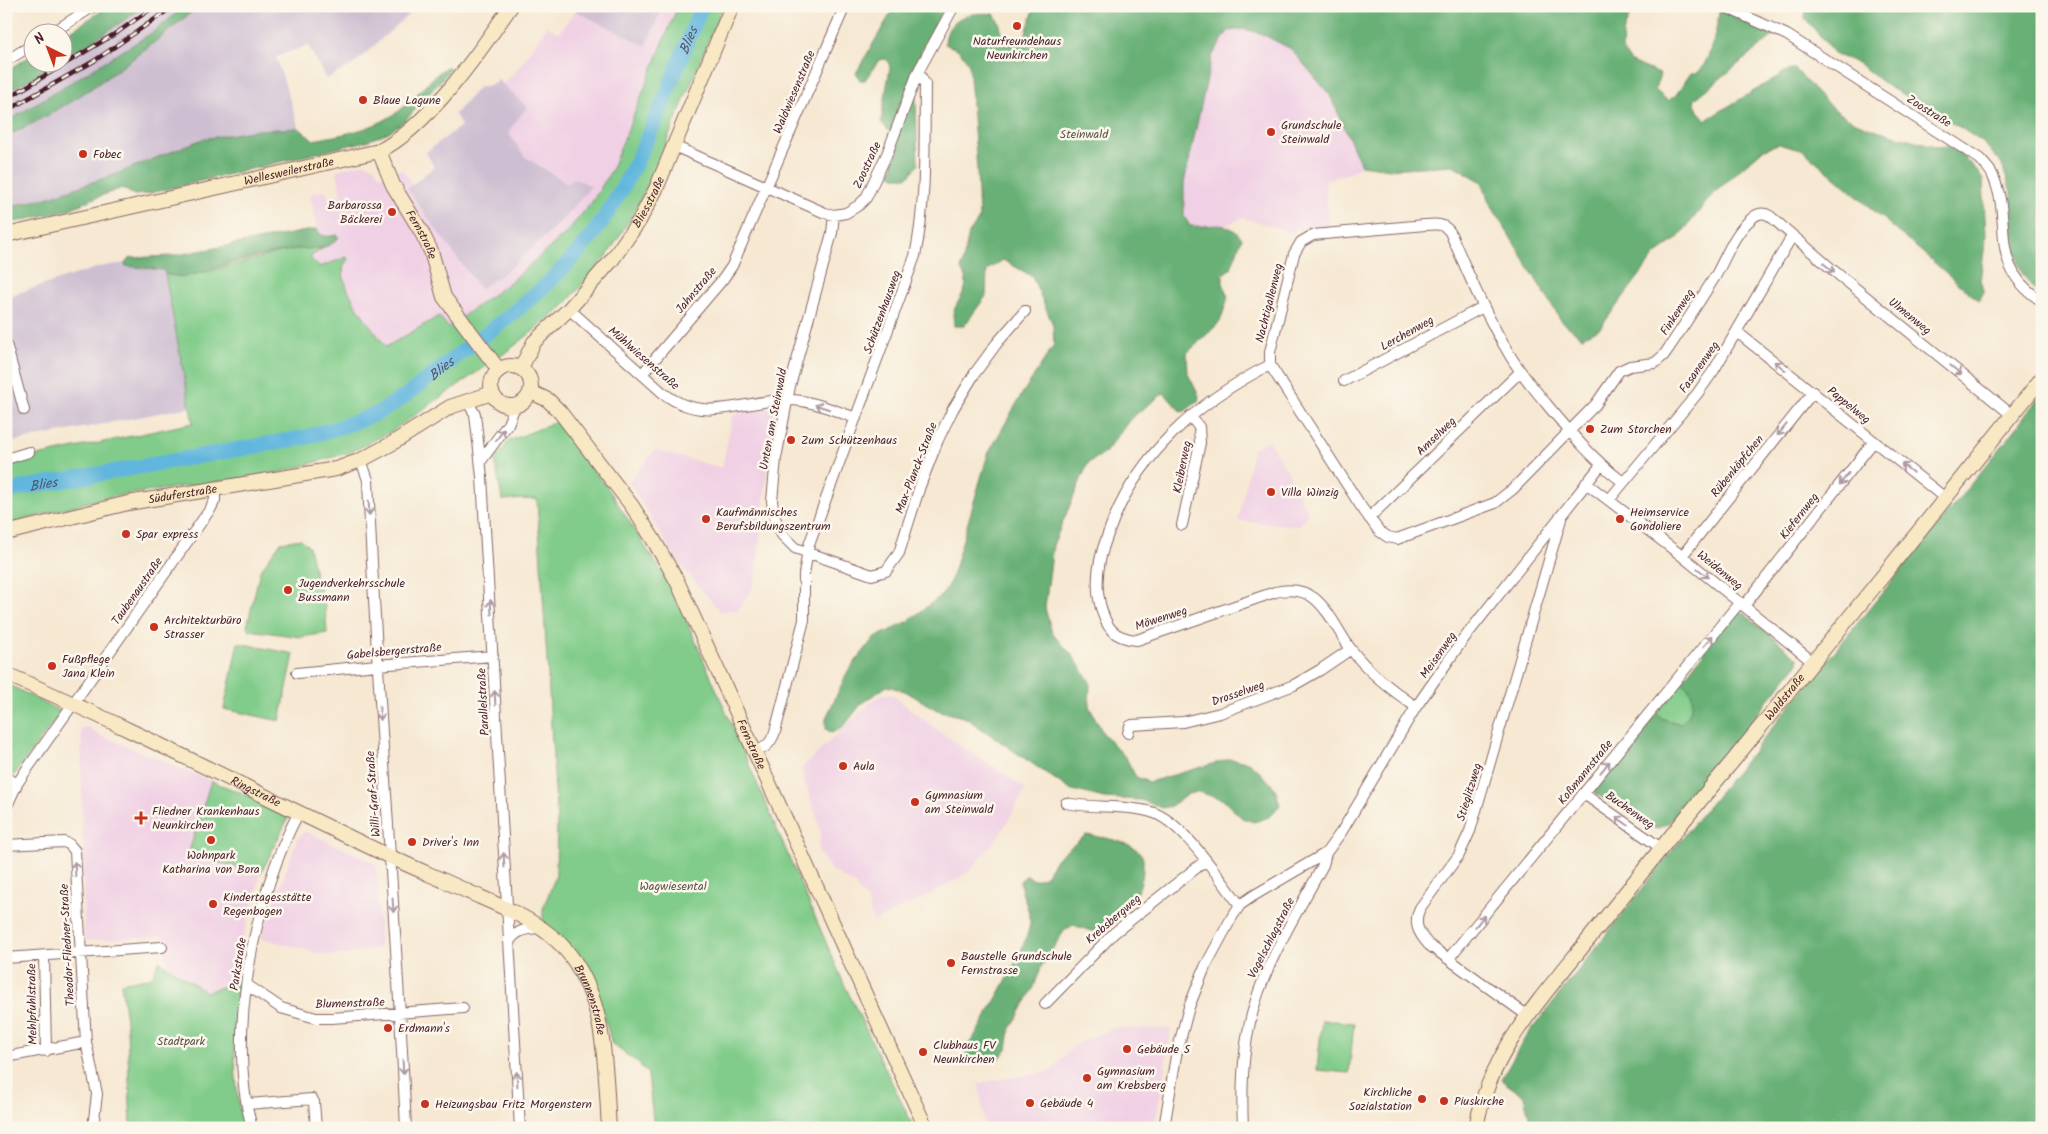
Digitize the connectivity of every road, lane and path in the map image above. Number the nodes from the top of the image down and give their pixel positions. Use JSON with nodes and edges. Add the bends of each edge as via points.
{"nodes":[{"id":1,"x":94,"y":6,"type":"edge"},
{"id":2,"x":512,"y":6,"type":"edge"},
{"id":3,"x":732,"y":6,"type":"edge"},
{"id":4,"x":845,"y":6,"type":"edge"},
{"id":5,"x":954,"y":6,"type":"edge"},
{"id":6,"x":1723,"y":6,"type":"edge"},
{"id":7,"x":69,"y":22,"type":"edge"},
{"id":8,"x":22,"y":51,"type":"edge"},
{"id":9,"x":6,"y":61,"type":"edge"},
{"id":10,"x":918,"y":72,"type":"junction"},
{"id":11,"x":674,"y":146,"type":"junction"},
{"id":12,"x":379,"y":150,"type":"junction"},
{"id":13,"x":767,"y":187,"type":"junction"},
{"id":14,"x":834,"y":216,"type":"junction"},
{"id":15,"x":6,"y":236,"type":"edge"},
{"id":16,"x":1792,"y":236,"type":"junction"},
{"id":17,"x":2042,"y":302,"type":"edge"},
{"id":18,"x":1483,"y":307,"type":"junction"},
{"id":19,"x":569,"y":309,"type":"junction"},
{"id":20,"x":1025,"y":311,"type":"dead end"},
{"id":21,"x":1737,"y":332,"type":"junction"},
{"id":22,"x":6,"y":344,"type":"edge"},
{"id":23,"x":1270,"y":365,"type":"junction"},
{"id":24,"x":521,"y":368,"type":"junction"},
{"id":25,"x":499,"y":370,"type":"junction"},
{"id":26,"x":1520,"y":372,"type":"junction"},
{"id":27,"x":642,"y":373,"type":"junction"},
{"id":28,"x":2042,"y":378,"type":"edge"},
{"id":29,"x":1344,"y":381,"type":"dead end"},
{"id":30,"x":531,"y":392,"type":"junction"},
{"id":31,"x":1813,"y":392,"type":"junction"},
{"id":32,"x":492,"y":393,"type":"junction"},
{"id":33,"x":788,"y":400,"type":"junction"},
{"id":34,"x":467,"y":401,"type":"junction"},
{"id":35,"x":515,"y":406,"type":"junction"},
{"id":36,"x":24,"y":410,"type":"dead end"},
{"id":37,"x":2012,"y":415,"type":"junction"},
{"id":38,"x":1190,"y":416,"type":"junction"},
{"id":39,"x":856,"y":418,"type":"junction"},
{"id":40,"x":1569,"y":432,"type":"junction"},
{"id":41,"x":1874,"y":441,"type":"junction"},
{"id":42,"x":29,"y":452,"type":"dead end"},
{"id":43,"x":6,"y":458,"type":"edge"},
{"id":44,"x":360,"y":460,"type":"junction"},
{"id":45,"x":480,"y":461,"type":"junction"},
{"id":46,"x":1601,"y":465,"type":"junction"},
{"id":47,"x":1623,"y":482,"type":"junction"},
{"id":48,"x":1586,"y":483,"type":"junction"},
{"id":49,"x":215,"y":490,"type":"junction"},
{"id":50,"x":1945,"y":498,"type":"junction"},
{"id":51,"x":1609,"y":500,"type":"junction"},
{"id":52,"x":1563,"y":514,"type":"junction"},
{"id":53,"x":1369,"y":518,"type":"junction"},
{"id":54,"x":1182,"y":525,"type":"dead end"},
{"id":55,"x":6,"y":533,"type":"edge"},
{"id":56,"x":807,"y":552,"type":"junction"},
{"id":57,"x":1682,"y":556,"type":"junction"},
{"id":58,"x":1742,"y":604,"type":"junction"},
{"id":59,"x":1351,"y":649,"type":"junction"},
{"id":60,"x":493,"y":656,"type":"junction"},
{"id":61,"x":1813,"y":662,"type":"junction"},
{"id":62,"x":377,"y":664,"type":"junction"},
{"id":63,"x":6,"y":674,"type":"edge"},
{"id":64,"x":297,"y":674,"type":"dead end"},
{"id":65,"x":73,"y":705,"type":"junction"},
{"id":66,"x":1416,"y":707,"type":"junction"},
{"id":67,"x":1128,"y":733,"type":"dead end"},
{"id":68,"x":755,"y":752,"type":"junction"},
{"id":69,"x":6,"y":777,"type":"edge"},
{"id":70,"x":17,"y":784,"type":"junction"},
{"id":71,"x":1584,"y":794,"type":"junction"},
{"id":72,"x":1066,"y":803,"type":"dead end"},
{"id":73,"x":6,"y":808,"type":"edge"},
{"id":74,"x":299,"y":812,"type":"junction"},
{"id":75,"x":6,"y":844,"type":"edge"},
{"id":76,"x":1661,"y":848,"type":"junction"},
{"id":77,"x":1326,"y":853,"type":"junction"},
{"id":78,"x":390,"y":856,"type":"junction"},
{"id":79,"x":1205,"y":861,"type":"junction"},
{"id":80,"x":1240,"y":906,"type":"junction"},
{"id":81,"x":507,"y":909,"type":"junction"},
{"id":82,"x":539,"y":928,"type":"junction"},
{"id":83,"x":509,"y":942,"type":"junction"},
{"id":84,"x":162,"y":947,"type":"dead end"},
{"id":85,"x":79,"y":952,"type":"junction"},
{"id":86,"x":44,"y":956,"type":"junction"},
{"id":87,"x":6,"y":958,"type":"edge"},
{"id":88,"x":1450,"y":958,"type":"junction"},
{"id":89,"x":247,"y":985,"type":"junction"},
{"id":90,"x":1045,"y":1004,"type":"dead end"},
{"id":91,"x":463,"y":1008,"type":"dead end"},
{"id":92,"x":401,"y":1013,"type":"junction"},
{"id":93,"x":1528,"y":1016,"type":"junction"},
{"id":94,"x":86,"y":1042,"type":"junction"},
{"id":95,"x":46,"y":1051,"type":"junction"},
{"id":96,"x":6,"y":1057,"type":"edge"},
{"id":97,"x":247,"y":1104,"type":"junction"},
{"id":98,"x":94,"y":1128,"type":"edge"},
{"id":99,"x":252,"y":1128,"type":"edge"},
{"id":100,"x":316,"y":1128,"type":"edge"},
{"id":101,"x":406,"y":1128,"type":"edge"},
{"id":102,"x":520,"y":1128,"type":"edge"},
{"id":103,"x":609,"y":1128,"type":"edge"},
{"id":104,"x":926,"y":1128,"type":"edge"},
{"id":105,"x":1164,"y":1128,"type":"edge"},
{"id":106,"x":1243,"y":1128,"type":"edge"},
{"id":107,"x":1476,"y":1128,"type":"edge"}],
"edges":[{"from":1,"to":7,"type":"street"},
{"from":2,"to":12,"type":"street","name":"Wellesweilerstraße","via":[[426,114],[397,141]]},
{"from":3,"to":11,"type":"street","name":"Bliesstraße"},
{"from":4,"to":13,"type":"street","name":"Waldwiesenstraße"},
{"from":5,"to":10,"type":"street","name":"Zoostraße"},
{"from":6,"to":17,"type":"street","name":"Zoostraße","via":[[1787,35],[1980,159],[1996,184],[2005,256],[2011,270],[2020,283]]},
{"from":8,"to":9,"type":"street"},
{"from":10,"to":14,"type":"street","name":"Zoostraße","via":[[887,154],[866,198],[854,209]]},
{"from":10,"to":39,"type":"street","name":"Schützenhausweg","via":[[924,84],[920,236]]},
{"from":11,"to":13,"type":"street"},
{"from":11,"to":19,"type":"street","name":"Bliesstraße","via":[[640,221],[612,260]]},
{"from":12,"to":15,"type":"street","name":"Wellesweilerstraße"},
{"from":12,"to":25,"type":"street","name":"Fernstraße","via":[[393,185],[431,251],[444,298]]},
{"from":13,"to":14,"type":"street"},
{"from":13,"to":27,"type":"street","name":"Jahnstraße","via":[[732,266]]},
{"from":14,"to":33,"type":"street","name":"Unten am Steinwald"},
{"from":16,"to":21,"type":"street","name":"Fasanenweg"},
{"from":16,"to":37,"type":"street","name":"Ulmenweg","one_way":true},
{"from":16,"to":40,"type":"street","name":"Finkenweg","via":[[1765,213],[1751,218],[1664,355],[1655,363],[1619,371],[1596,404]]},
{"from":18,"to":23,"type":"street","name":"Nachtigallenweg","via":[[1446,226],[1313,235],[1301,242],[1294,254],[1270,352]]},
{"from":18,"to":26,"type":"street","name":"Nachtigallenweg"},
{"from":18,"to":29,"type":"street","name":"Lerchenweg"},
{"from":19,"to":24,"type":"street","name":"Bliesstraße","via":[[534,342]]},
{"from":19,"to":27,"type":"street","name":"Mühlwiesenstraße"},
{"from":20,"to":56,"type":"street","name":"Max-Planck-Straße","via":[[975,373],[954,409],[920,486],[899,553],[886,571],[872,575]]},
{"from":31,"to":21,"type":"street","name":"Pappelweg","one_way":true},
{"from":21,"to":47,"type":"street","name":"Fasanenweg","via":[[1696,394]]},
{"from":22,"to":36,"type":"street"},
{"from":23,"to":38,"type":"street","name":"Möwenweg"},
{"from":23,"to":53,"type":"street"},
{"from":24,"to":25,"type":"street","via":[[512,366]]},
{"from":24,"to":30,"type":"street","via":[[529,375]]},
{"from":25,"to":32,"type":"street","via":[[492,380]]},
{"from":26,"to":40,"type":"street","name":"Nachtigallenweg"},
{"from":26,"to":53,"type":"street","name":"Amselweg"},
{"from":27,"to":33,"type":"street","name":"Mühlwiesenstraße","via":[[676,403],[692,409],[716,410]]},
{"from":28,"to":37,"type":"street","name":"Waldstraße"},
{"from":30,"to":35,"type":"street","via":[[527,400]]},
{"from":30,"to":68,"type":"street","name":"Fernstraße","via":[[548,400],[560,412],[654,539],[677,581]]},
{"from":31,"to":41,"type":"street","name":"Pappelweg"},
{"from":31,"to":57,"type":"street","name":"Rübenköpfchen","one_way":true},
{"from":32,"to":34,"type":"street"},
{"from":32,"to":35,"type":"street","via":[[501,404]]},
{"from":39,"to":33,"type":"street","name":"Mühlwiesenstraße","one_way":true,"via":[[814,404]]},
{"from":33,"to":56,"type":"street","name":"Unten am Steinwald","via":[[776,458],[772,501],[778,526],[788,542]]},
{"from":34,"to":44,"type":"street","via":[[450,407]]},
{"from":34,"to":45,"type":"street","name":"Parallelstraße","via":[[475,414]]},
{"from":45,"to":35,"type":"street","one_way":true,"via":[[508,424]]},
{"from":37,"to":50,"type":"street","name":"Waldstraße"},
{"from":38,"to":54,"type":"street","name":"Kleiberweg","via":[[1199,427],[1200,443]]},
{"from":38,"to":59,"type":"street","name":"Möwenweg","via":[[1145,463],[1128,487],[1114,516],[1100,554],[1098,573],[1097,592],[1107,623],[1119,637],[1138,640],[1287,589],[1314,598]]},
{"from":39,"to":56,"type":"street","name":"Schützenhausweg"},
{"from":40,"to":46,"type":"street","name":"Nachtigallenweg"},
{"from":40,"to":53,"type":"street","via":[[1495,503],[1397,539],[1379,531]]},
{"from":50,"to":41,"type":"street","name":"Pappelweg","one_way":true},
{"from":41,"to":58,"type":"street","name":"Kiefernweg","one_way":true},
{"from":42,"to":43,"type":"street"},
{"from":44,"to":49,"type":"street","name":"Süduferstraße","via":[[336,468]]},
{"from":44,"to":62,"type":"street","name":"Willi-Graf-Straße","one_way":true,"via":[[368,480]]},
{"from":60,"to":45,"type":"street","name":"Parallelstraße","one_way":true},
{"from":46,"to":47,"type":"street","name":"Nachtigallenweg"},
{"from":46,"to":48,"type":"street","name":"Meisenweg"},
{"from":47,"to":51,"type":"street","name":"Fasanenweg"},
{"from":48,"to":51,"type":"street","name":"Weidenweg"},
{"from":48,"to":52,"type":"street","name":"Meisenweg"},
{"from":49,"to":55,"type":"street","name":"Süduferstraße","via":[[98,509]]},
{"from":49,"to":65,"type":"street","name":"Taubenaustraße","via":[[211,508]]},
{"from":50,"to":61,"type":"street","name":"Waldstraße"},
{"from":51,"to":57,"type":"street","name":"Weidenweg"},
{"from":52,"to":66,"type":"street","name":"Meisenweg","via":[[1462,641]]},
{"from":52,"to":88,"type":"street","name":"Stieglitzweg","via":[[1470,831],[1460,855],[1416,916],[1419,935]]},
{"from":56,"to":68,"type":"street","via":[[802,629],[770,743]]},
{"from":57,"to":58,"type":"street","name":"Weidenweg","one_way":true},
{"from":58,"to":61,"type":"street","name":"Weidenweg"},
{"from":71,"to":58,"type":"street","name":"Koßmannstraße","one_way":true},
{"from":59,"to":66,"type":"street","name":"Möwenweg","via":[[1374,674]]},
{"from":59,"to":67,"type":"street","name":"Drosselweg","via":[[1276,693],[1200,719],[1132,725]]},
{"from":60,"to":62,"type":"street","name":"Gabelsbergerstraße"},
{"from":81,"to":60,"type":"street","name":"Parallelstraße","one_way":true},
{"from":61,"to":76,"type":"street","name":"Waldstraße"},
{"from":62,"to":64,"type":"street","name":"Gabelsbergerstraße"},
{"from":62,"to":78,"type":"street","name":"Willi-Graf-Straße","one_way":true},
{"from":63,"to":65,"type":"street","name":"Ringstraße"},
{"from":65,"to":70,"type":"street","name":"Taubenaustraße"},
{"from":65,"to":74,"type":"street","name":"Ringstraße"},
{"from":66,"to":77,"type":"street","name":"Meisenweg"},
{"from":68,"to":104,"type":"street","name":"Fernstraße"},
{"from":69,"to":70,"type":"street"},
{"from":70,"to":73,"type":"street","name":"Taubenaustraße"},
{"from":76,"to":71,"type":"street","name":"Buchenweg","one_way":true},
{"from":88,"to":71,"type":"street","name":"Koßmannstraße","one_way":true},
{"from":72,"to":79,"type":"street","via":[[1151,812],[1168,819]]},
{"from":74,"to":78,"type":"street","name":"Ringstraße"},
{"from":74,"to":89,"type":"street","name":"Parkstraße","via":[[287,833],[271,878],[255,935]]},
{"from":85,"to":75,"type":"street","name":"Theodor-Fliedner-Straße","one_way":true,"via":[[72,847],[64,842]]},
{"from":76,"to":93,"type":"street","name":"Waldstraße"},
{"from":77,"to":80,"type":"street"},
{"from":77,"to":106,"type":"street","name":"Vogelschlagstraße","via":[[1323,865],[1265,975],[1253,1009],[1242,1072]]},
{"from":78,"to":81,"type":"street","name":"Ringstraße"},
{"from":78,"to":92,"type":"street","name":"Willi-Graf-Straße","one_way":true},
{"from":79,"to":80,"type":"street"},
{"from":79,"to":90,"type":"street","name":"Krebsbergweg","via":[[1114,933]]},
{"from":80,"to":105,"type":"street","via":[[1205,967],[1189,1007],[1176,1056]]},
{"from":81,"to":82,"type":"street","name":"Brunnenstraße"},
{"from":81,"to":83,"type":"street","name":"Parallelstraße"},
{"from":82,"to":83,"type":"street","via":[[518,932]]},
{"from":82,"to":103,"type":"street","name":"Brunnenstraße","via":[[570,954],[593,1000],[604,1050]]},
{"from":102,"to":83,"type":"street","name":"Parallelstraße","one_way":true},
{"from":84,"to":85,"type":"street"},
{"from":85,"to":86,"type":"street"},
{"from":85,"to":94,"type":"street","name":"Theodor-Fliedner-Straße"},
{"from":86,"to":87,"type":"street"},
{"from":86,"to":95,"type":"street","name":"Mehlpfuhlstraße"},
{"from":88,"to":93,"type":"street","name":"Stieglitzweg"},
{"from":89,"to":92,"type":"street","name":"Blumenstraße","via":[[281,1008],[316,1018]]},
{"from":89,"to":97,"type":"street","name":"Parkstraße","via":[[243,1060]]},
{"from":91,"to":92,"type":"street","name":"Blumenstraße"},
{"from":92,"to":101,"type":"street","name":"Willi-Graf-Straße","one_way":true},
{"from":93,"to":107,"type":"street","name":"Waldstraße","via":[[1494,1070],[1484,1093]]},
{"from":94,"to":95,"type":"street"},
{"from":94,"to":98,"type":"street","name":"Theodor-Fliedner-Straße","via":[[97,1094]]},
{"from":95,"to":96,"type":"street"},
{"from":97,"to":99,"type":"street","name":"Parkstraße"},
{"from":97,"to":100,"type":"street","via":[[312,1099]]}]}
